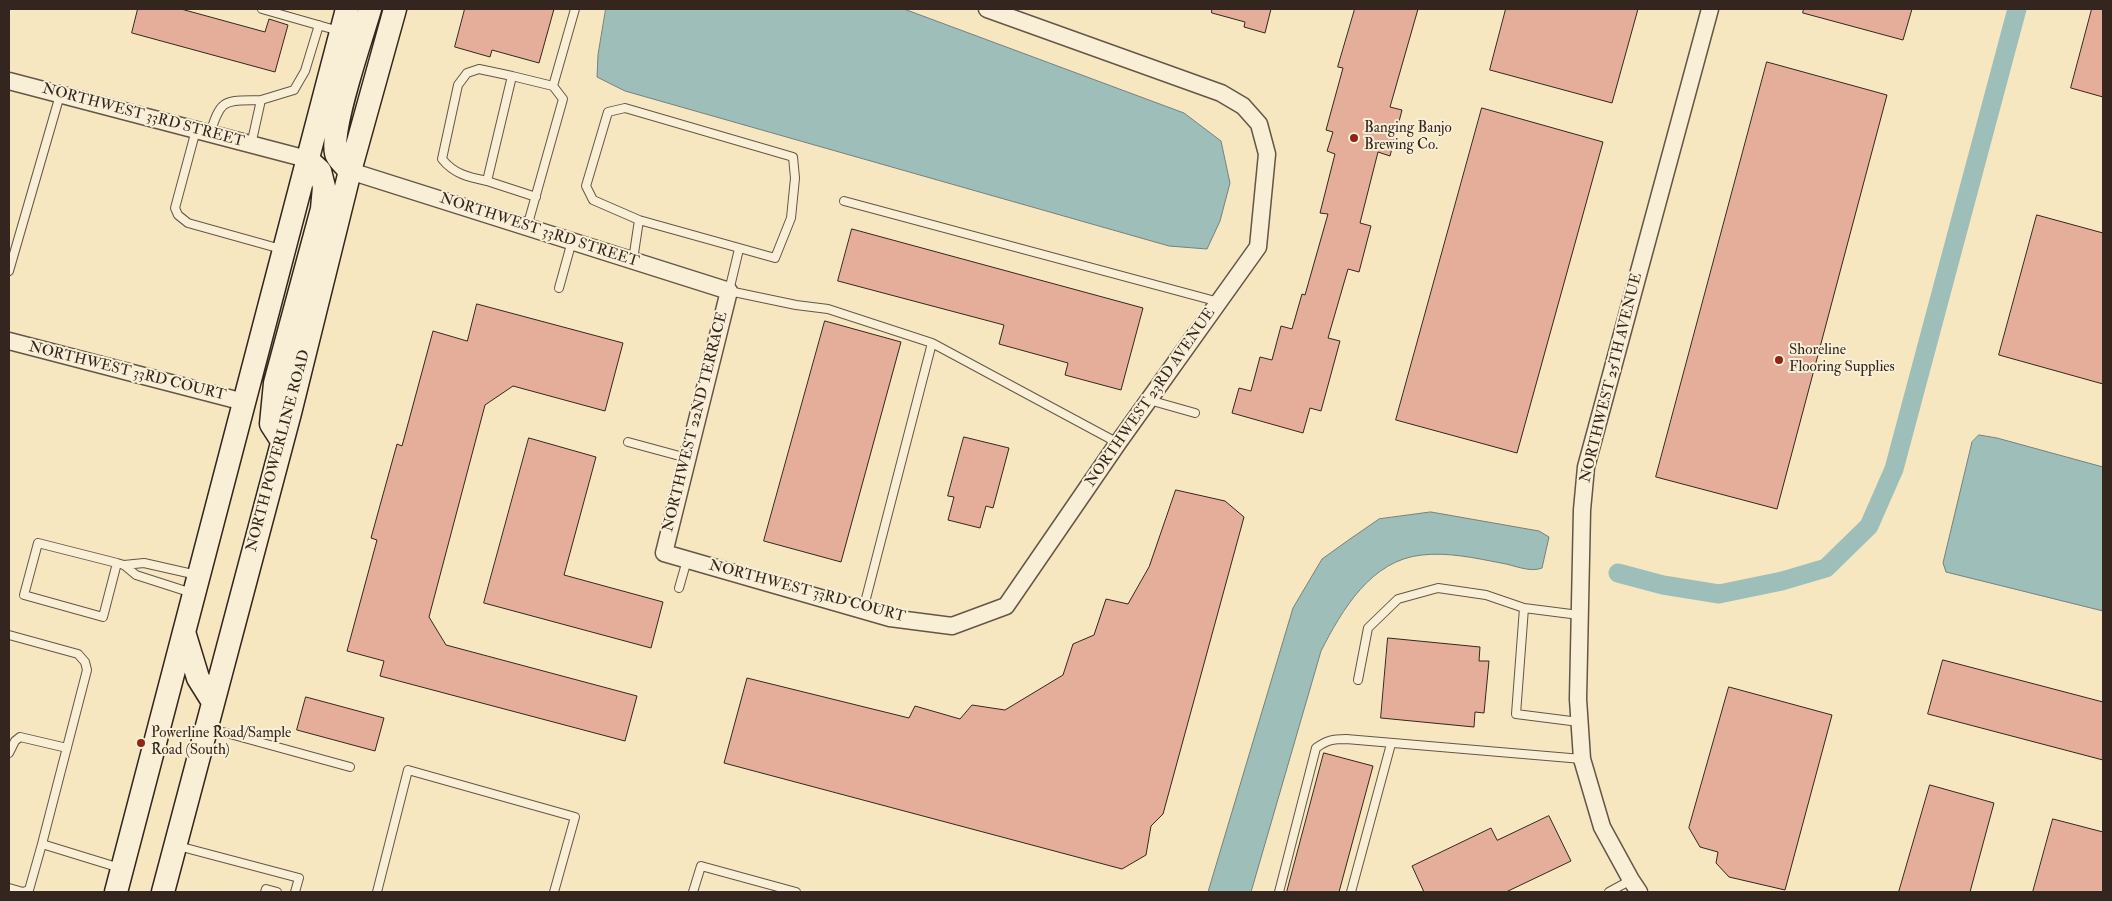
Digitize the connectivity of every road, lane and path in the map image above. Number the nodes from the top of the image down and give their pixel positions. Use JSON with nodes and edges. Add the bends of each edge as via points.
{"nodes":[{"id":1,"x":262,"y":9,"type":"edge"},
{"id":2,"x":347,"y":9,"type":"edge"},
{"id":3,"x":370,"y":9,"type":"edge"},
{"id":4,"x":394,"y":9,"type":"edge"},
{"id":5,"x":575,"y":9,"type":"edge"},
{"id":6,"x":987,"y":9,"type":"edge"},
{"id":7,"x":1710,"y":9,"type":"edge"},
{"id":8,"x":319,"y":25,"type":"junction"},
{"id":9,"x":341,"y":32,"type":"junction"},
{"id":10,"x":512,"y":76,"type":"junction"},
{"id":11,"x":9,"y":81,"type":"edge"},
{"id":12,"x":553,"y":86,"type":"junction"},
{"id":13,"x":60,"y":94,"type":"junction"},
{"id":14,"x":261,"y":100,"type":"junction"},
{"id":15,"x":203,"y":132,"type":"junction"},
{"id":16,"x":251,"y":145,"type":"junction"},
{"id":17,"x":307,"y":159,"type":"junction"},
{"id":18,"x":350,"y":171,"type":"junction"},
{"id":19,"x":487,"y":181,"type":"junction"},
{"id":20,"x":536,"y":196,"type":"junction"},
{"id":21,"x":844,"y":201,"type":"dead end"},
{"id":22,"x":639,"y":220,"type":"junction"},
{"id":23,"x":527,"y":227,"type":"junction"},
{"id":24,"x":572,"y":241,"type":"junction"},
{"id":25,"x":739,"y":249,"type":"junction"},
{"id":26,"x":283,"y":250,"type":"junction"},
{"id":27,"x":633,"y":260,"type":"junction"},
{"id":28,"x":9,"y":272,"type":"edge"},
{"id":29,"x":559,"y":288,"type":"dead end"},
{"id":30,"x":729,"y":290,"type":"junction"},
{"id":31,"x":1219,"y":302,"type":"junction"},
{"id":32,"x":9,"y":341,"type":"edge"},
{"id":33,"x":932,"y":342,"type":"junction"},
{"id":34,"x":1149,"y":400,"type":"junction"},
{"id":35,"x":244,"y":402,"type":"junction"},
{"id":36,"x":1194,"y":413,"type":"dead end"},
{"id":37,"x":282,"y":441,"type":"junction"},
{"id":38,"x":628,"y":442,"type":"dead end"},
{"id":39,"x":1118,"y":443,"type":"junction"},
{"id":40,"x":687,"y":458,"type":"junction"},
{"id":41,"x":664,"y":553,"type":"joint"},
{"id":42,"x":687,"y":560,"type":"junction"},
{"id":43,"x":120,"y":564,"type":"junction"},
{"id":44,"x":197,"y":584,"type":"junction"},
{"id":45,"x":679,"y":588,"type":"dead end"},
{"id":46,"x":1524,"y":608,"type":"junction"},
{"id":47,"x":863,"y":610,"type":"junction"},
{"id":48,"x":1579,"y":615,"type":"junction"},
{"id":49,"x":952,"y":626,"type":"joint"},
{"id":50,"x":184,"y":632,"type":"junction"},
{"id":51,"x":9,"y":635,"type":"edge"},
{"id":52,"x":1358,"y":680,"type":"dead end"},
{"id":53,"x":213,"y":702,"type":"junction"},
{"id":54,"x":1579,"y":722,"type":"junction"},
{"id":55,"x":206,"y":727,"type":"junction"},
{"id":56,"x":1391,"y":744,"type":"junction"},
{"id":57,"x":67,"y":748,"type":"junction"},
{"id":58,"x":9,"y":753,"type":"edge"},
{"id":59,"x":1582,"y":759,"type":"junction"},
{"id":60,"x":350,"y":767,"type":"dead end"},
{"id":61,"x":42,"y":844,"type":"junction"},
{"id":62,"x":176,"y":845,"type":"junction"},
{"id":63,"x":122,"y":869,"type":"junction"},
{"id":64,"x":1635,"y":886,"type":"edge"},
{"id":65,"x":9,"y":888,"type":"edge"},
{"id":66,"x":23,"y":892,"type":"edge"},
{"id":67,"x":116,"y":892,"type":"edge"},
{"id":68,"x":163,"y":892,"type":"edge"},
{"id":69,"x":265,"y":892,"type":"edge"},
{"id":70,"x":278,"y":892,"type":"edge"},
{"id":71,"x":295,"y":892,"type":"edge"},
{"id":72,"x":376,"y":892,"type":"edge"},
{"id":73,"x":554,"y":892,"type":"edge"},
{"id":74,"x":693,"y":892,"type":"edge"},
{"id":75,"x":796,"y":892,"type":"edge"},
{"id":76,"x":1279,"y":892,"type":"edge"},
{"id":77,"x":1351,"y":892,"type":"edge"},
{"id":78,"x":1609,"y":892,"type":"edge"}],
"edges":[{"from":1,"to":8,"type":"lane"},
{"from":2,"to":9,"type":"main road"},
{"from":3,"to":18,"type":"main road","via":[[336,140],[336,154]]},
{"from":4,"to":18,"type":"main road","name":"NORTH POWERLINE ROAD"},
{"from":5,"to":12,"type":"lane"},
{"from":6,"to":31,"type":"street","name":"NORTHWEST 23RD AVENUE","via":[[1221,93],[1243,106],[1259,124],[1267,154],[1258,246]]},
{"from":7,"to":48,"type":"street","name":"NORTHWEST 25TH AVENUE","via":[[1586,467]]},
{"from":8,"to":9,"type":"lane"},
{"from":8,"to":14,"type":"lane","via":[[305,70],[294,90]]},
{"from":9,"to":17,"type":"main road"},
{"from":10,"to":12,"type":"lane"},
{"from":10,"to":19,"type":"lane"},
{"from":10,"to":19,"type":"lane","via":[[479,69],[467,73],[458,85],[442,159],[462,175]]},
{"from":11,"to":13,"type":"street","name":"NORTHWEST 33RD STREET"},
{"from":12,"to":20,"type":"lane","via":[[563,98]]},
{"from":13,"to":15,"type":"street","name":"NORTHWEST 33RD STREET"},
{"from":13,"to":28,"type":"lane"},
{"from":14,"to":15,"type":"lane","via":[[230,100],[216,112]]},
{"from":14,"to":16,"type":"lane"},
{"from":15,"to":16,"type":"street","name":"NORTHWEST 33RD STREET"},
{"from":15,"to":26,"type":"lane","via":[[175,208],[178,215],[188,223]]},
{"from":16,"to":17,"type":"street","name":"NORTHWEST 33RD STREET"},
{"from":17,"to":26,"type":"main road"},
{"from":17,"to":37,"type":"main road","via":[[320,171],[324,188],[322,208],[275,383],[272,424]]},
{"from":18,"to":23,"type":"street","name":"NORTHWEST 33RD STREET"},
{"from":18,"to":37,"type":"main road","name":"NORTH POWERLINE ROAD"},
{"from":19,"to":20,"type":"lane"},
{"from":20,"to":23,"type":"lane"},
{"from":21,"to":31,"type":"lane"},
{"from":22,"to":25,"type":"lane"},
{"from":22,"to":25,"type":"lane","via":[[593,200],[586,186],[608,112],[625,108],[793,158],[792,218],[775,258]]},
{"from":22,"to":27,"type":"lane"},
{"from":23,"to":24,"type":"street","name":"NORTHWEST 33RD STREET"},
{"from":24,"to":27,"type":"street","name":"NORTHWEST 33RD STREET"},
{"from":24,"to":29,"type":"lane"},
{"from":25,"to":30,"type":"lane"},
{"from":26,"to":35,"type":"main road"},
{"from":27,"to":30,"type":"street","name":"NORTHWEST 33RD STREET"},
{"from":30,"to":33,"type":"lane","via":[[828,309]]},
{"from":30,"to":40,"type":"street","name":"NORTHWEST 22ND TERRACE"},
{"from":31,"to":34,"type":"street","name":"NORTHWEST 23RD AVENUE"},
{"from":32,"to":35,"type":"street","name":"NORTHWEST 33RD COURT"},
{"from":33,"to":39,"type":"lane"},
{"from":33,"to":47,"type":"lane"},
{"from":34,"to":36,"type":"lane"},
{"from":34,"to":39,"type":"street","name":"NORTHWEST 23RD AVENUE"},
{"from":35,"to":44,"type":"main road"},
{"from":37,"to":53,"type":"main road","name":"NORTH POWERLINE ROAD"},
{"from":38,"to":40,"type":"lane"},
{"from":39,"to":49,"type":"street","name":"NORTHWEST 23RD AVENUE","via":[[1006,606]]},
{"from":40,"to":41,"type":"street","name":"NORTHWEST 22ND TERRACE"},
{"from":41,"to":42,"type":"street","name":"NORTHWEST 33RD COURT"},
{"from":42,"to":45,"type":"lane"},
{"from":42,"to":47,"type":"street","name":"NORTHWEST 33RD COURT"},
{"from":43,"to":43,"type":"lane","via":[[38,543],[24,595],[103,617]]},
{"from":43,"to":44,"type":"lane","via":[[144,563]]},
{"from":43,"to":44,"type":"lane","via":[[136,575]]},
{"from":44,"to":50,"type":"main road"},
{"from":46,"to":48,"type":"lane"},
{"from":46,"to":52,"type":"lane","via":[[1486,595],[1438,588],[1398,599],[1368,628]]},
{"from":46,"to":54,"type":"lane","via":[[1516,714]]},
{"from":47,"to":49,"type":"street","name":"NORTHWEST 33RD COURT","via":[[890,618]]},
{"from":48,"to":54,"type":"street","name":"NORTHWEST 25TH AVENUE"},
{"from":50,"to":53,"type":"main road","via":[[198,678]]},
{"from":50,"to":63,"type":"main road"},
{"from":51,"to":57,"type":"lane","via":[[78,654],[85,662],[87,670]]},
{"from":53,"to":55,"type":"main road","name":"NORTH POWERLINE ROAD"},
{"from":54,"to":59,"type":"street","name":"NORTHWEST 25TH AVENUE"},
{"from":55,"to":60,"type":"lane"},
{"from":55,"to":62,"type":"main road","name":"NORTH POWERLINE ROAD"},
{"from":56,"to":59,"type":"lane"},
{"from":56,"to":76,"type":"lane","via":[[1333,739],[1316,748]]},
{"from":56,"to":77,"type":"lane"},
{"from":57,"to":58,"type":"lane","via":[[20,737]]},
{"from":57,"to":61,"type":"lane"},
{"from":59,"to":64,"type":"street","name":"NORTHWEST 25TH AVENUE","via":[[1602,827]]},
{"from":61,"to":63,"type":"lane"},
{"from":61,"to":66,"type":"lane","via":[[29,890]]},
{"from":62,"to":68,"type":"main road","name":"NORTH POWERLINE ROAD"},
{"from":62,"to":71,"type":"lane","via":[[299,878]]},
{"from":63,"to":67,"type":"main road"},
{"from":64,"to":78,"type":"lane"},
{"from":65,"to":66,"type":"lane"},
{"from":69,"to":70,"type":"lane","via":[[266,889]]},
{"from":72,"to":73,"type":"lane","via":[[408,770],[574,817]]},
{"from":74,"to":75,"type":"lane","via":[[701,866]]}]}
